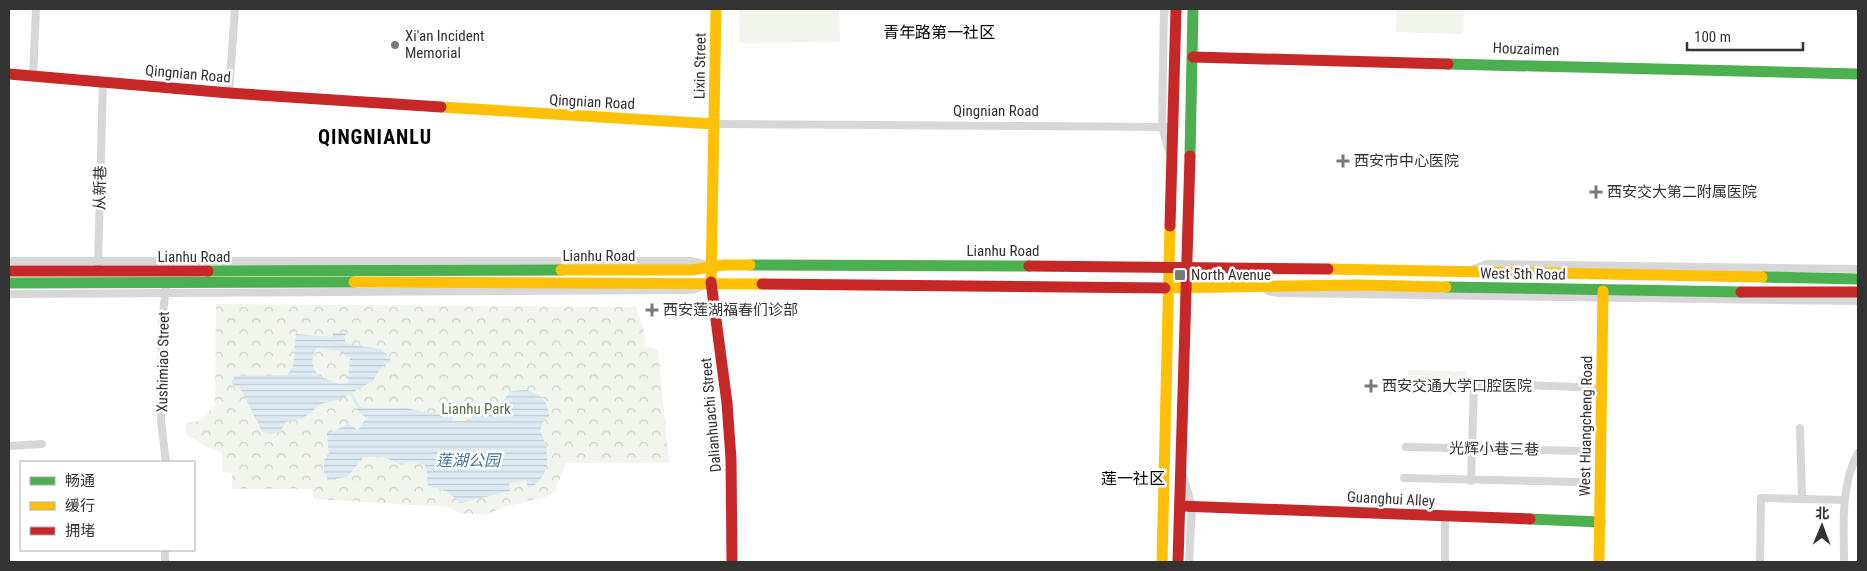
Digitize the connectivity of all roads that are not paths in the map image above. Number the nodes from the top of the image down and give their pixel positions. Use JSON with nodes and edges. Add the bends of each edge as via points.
{"nodes":[{"id":1,"x":36,"y":9,"type":"edge"},
{"id":2,"x":235,"y":9,"type":"edge"},
{"id":3,"x":716,"y":9,"type":"edge"},
{"id":4,"x":1164,"y":9,"type":"edge"},
{"id":5,"x":1176,"y":9,"type":"edge"},
{"id":6,"x":1193,"y":9,"type":"edge"},
{"id":7,"x":1193,"y":57,"type":"junction"},
{"id":8,"x":9,"y":74,"type":"edge"},
{"id":9,"x":1858,"y":74,"type":"edge"},
{"id":10,"x":33,"y":76,"type":"junction"},
{"id":11,"x":103,"y":82,"type":"junction"},
{"id":12,"x":229,"y":93,"type":"junction"},
{"id":13,"x":713,"y":124,"type":"junction"},
{"id":14,"x":1162,"y":127,"type":"junction"},
{"id":15,"x":1174,"y":127,"type":"junction"},
{"id":16,"x":1173,"y":163,"type":"junction"},
{"id":17,"x":9,"y":261,"type":"edge"},
{"id":18,"x":712,"y":266,"type":"junction"},
{"id":19,"x":1170,"y":266,"type":"junction"},
{"id":20,"x":1188,"y":267,"type":"junction"},
{"id":21,"x":1858,"y":268,"type":"edge"},
{"id":22,"x":9,"y":271,"type":"edge"},
{"id":23,"x":1463,"y":272,"type":"junction"},
{"id":24,"x":98,"y":277,"type":"junction"},
{"id":25,"x":167,"y":277,"type":"junction"},
{"id":26,"x":1858,"y":279,"type":"edge"},
{"id":27,"x":9,"y":283,"type":"edge"},
{"id":28,"x":711,"y":283,"type":"junction"},
{"id":29,"x":1170,"y":287,"type":"junction"},
{"id":30,"x":1187,"y":287,"type":"junction"},
{"id":31,"x":1858,"y":292,"type":"edge"},
{"id":32,"x":9,"y":294,"type":"edge"},
{"id":33,"x":1603,"y":294,"type":"junction"},
{"id":34,"x":1858,"y":301,"type":"edge"},
{"id":35,"x":1602,"y":388,"type":"junction"},
{"id":36,"x":1800,"y":428,"type":"dead end"},
{"id":37,"x":42,"y":444,"type":"dead end"},
{"id":38,"x":9,"y":446,"type":"edge"},
{"id":39,"x":1406,"y":447,"type":"dead end"},
{"id":40,"x":1470,"y":449,"type":"junction"},
{"id":41,"x":1582,"y":451,"type":"dead end"},
{"id":42,"x":1858,"y":453,"type":"edge"},
{"id":43,"x":166,"y":461,"type":"edge"},
{"id":44,"x":1404,"y":478,"type":"dead end"},
{"id":45,"x":1471,"y":481,"type":"junction"},
{"id":46,"x":1579,"y":482,"type":"dead end"},
{"id":47,"x":1164,"y":483,"type":"junction"},
{"id":48,"x":1802,"y":499,"type":"junction"},
{"id":49,"x":1844,"y":500,"type":"junction"},
{"id":50,"x":1186,"y":507,"type":"junction"},
{"id":51,"x":1445,"y":517,"type":"junction"},
{"id":52,"x":1600,"y":522,"type":"junction"},
{"id":53,"x":732,"y":562,"type":"edge"},
{"id":54,"x":1158,"y":562,"type":"edge"},
{"id":55,"x":1162,"y":562,"type":"edge"},
{"id":56,"x":1178,"y":562,"type":"edge"},
{"id":57,"x":1189,"y":562,"type":"edge"},
{"id":58,"x":1444,"y":562,"type":"edge"},
{"id":59,"x":1599,"y":562,"type":"edge"},
{"id":60,"x":1760,"y":562,"type":"edge"},
{"id":61,"x":1844,"y":562,"type":"edge"}],
"edges":[{"from":1,"to":10,"type":"street"},
{"from":2,"to":12,"type":"street"},
{"from":3,"to":13,"type":"main road","name":"Lixin Street"},
{"from":4,"to":14,"type":"street"},
{"from":5,"to":15,"type":"main road"},
{"from":6,"to":7,"type":"main road"},
{"from":7,"to":9,"type":"main road","name":"Houzaimen"},
{"from":7,"to":20,"type":"main road"},
{"from":8,"to":10,"type":"main road","name":"Qingnian Road"},
{"from":10,"to":11,"type":"main road","name":"Qingnian Road"},
{"from":11,"to":12,"type":"main road","name":"Qingnian Road"},
{"from":11,"to":24,"type":"street","name":"从新巷"},
{"from":12,"to":13,"type":"main road","name":"Qingnian Road"},
{"from":13,"to":14,"type":"street","name":"Qingnian Road"},
{"from":13,"to":18,"type":"main road","name":"Lixin Street"},
{"from":14,"to":15,"type":"street","name":"Qingnian Road"},
{"from":14,"to":16,"type":"street"},
{"from":15,"to":16,"type":"main road"},
{"from":16,"to":19,"type":"main road"},
{"from":17,"to":24,"type":"street"},
{"from":18,"to":19,"type":"main road","name":"Lianhu Road"},
{"from":18,"to":25,"type":"main road","name":"Lianhu Road","via":[[692,270]]},
{"from":18,"to":28,"type":"main road","name":"Dalianhuachi Street"},
{"from":19,"to":20,"type":"main road","name":"Lianhu Road"},
{"from":19,"to":29,"type":"main road"},
{"from":20,"to":23,"type":"main road","name":"West 5th Road"},
{"from":20,"to":30,"type":"main road"},
{"from":21,"to":23,"type":"street","via":[[1487,264]]},
{"from":22,"to":24,"type":"main road","name":"Lianhu Road"},
{"from":23,"to":26,"type":"main road","name":"West 5th Road"},
{"from":24,"to":25,"type":"main road","name":"Lianhu Road"},
{"from":24,"to":25,"type":"street"},
{"from":24,"to":27,"type":"main road","name":"Lianhu Road"},
{"from":24,"to":32,"type":"street"},
{"from":25,"to":28,"type":"main road","name":"Lianhu Road"},
{"from":25,"to":43,"type":"street","name":"Xushimiao Street","via":[[162,322],[161,421]]},
{"from":28,"to":29,"type":"main road","name":"Lianhu Road"},
{"from":28,"to":53,"type":"main road","name":"Dalianhuachi Street","via":[[728,404]]},
{"from":29,"to":30,"type":"main road","name":"Lianhu Road"},
{"from":29,"to":47,"type":"main road"},
{"from":30,"to":33,"type":"main road","name":"West 5th Road","via":[[1368,285]]},
{"from":30,"to":50,"type":"main road","via":[[1181,464]]},
{"from":31,"to":33,"type":"main road","name":"West 5th Road"},
{"from":33,"to":34,"type":"street"},
{"from":33,"to":35,"type":"main road","name":"West Huangcheng Road"},
{"from":35,"to":40,"type":"street","via":[[1474,383]]},
{"from":35,"to":52,"type":"main road","name":"West Huangcheng Road"},
{"from":36,"to":48,"type":"street"},
{"from":37,"to":38,"type":"street"},
{"from":39,"to":40,"type":"street","name":"光辉小巷三巷"},
{"from":40,"to":41,"type":"street","name":"光辉小巷三巷"},
{"from":40,"to":45,"type":"street"},
{"from":42,"to":49,"type":"street"},
{"from":44,"to":45,"type":"street"},
{"from":45,"to":46,"type":"street"},
{"from":47,"to":54,"type":"street","via":[[1159,511]]},
{"from":47,"to":55,"type":"main road"},
{"from":48,"to":49,"type":"street"},
{"from":48,"to":60,"type":"street","via":[[1761,498]]},
{"from":49,"to":61,"type":"street"},
{"from":50,"to":51,"type":"main road","name":"Guanghui Alley"},
{"from":50,"to":56,"type":"main road"},
{"from":50,"to":57,"type":"street"},
{"from":51,"to":52,"type":"main road","name":"Guanghui Alley"},
{"from":51,"to":58,"type":"street"},
{"from":52,"to":59,"type":"main road","name":"West Huangcheng Road"}]}
